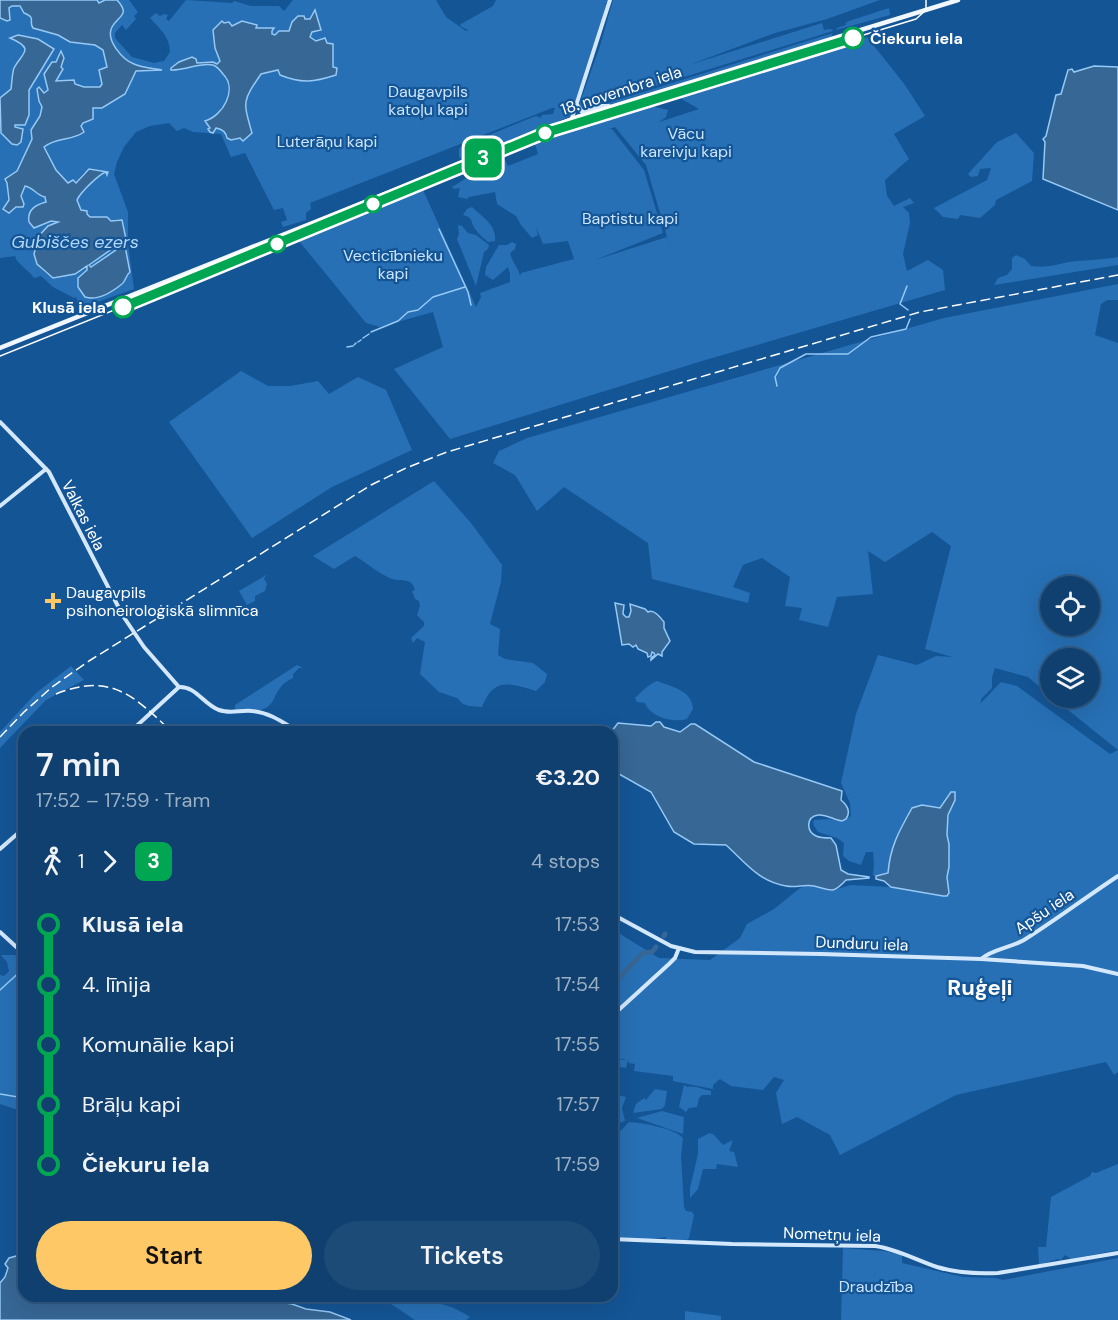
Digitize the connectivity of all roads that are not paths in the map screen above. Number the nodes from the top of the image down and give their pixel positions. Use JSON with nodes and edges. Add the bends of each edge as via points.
{"nodes":[{"id":1,"x":610,"y":0,"type":"edge"},
{"id":2,"x":958,"y":0,"type":"edge"},
{"id":3,"x":577,"y":105,"type":"junction"},
{"id":4,"x":610,"y":106,"type":"junction"},
{"id":5,"x":575,"y":118,"type":"junction"},
{"id":6,"x":0,"y":348,"type":"edge"},
{"id":7,"x":0,"y":422,"type":"edge"},
{"id":8,"x":46,"y":469,"type":"junction"},
{"id":9,"x":0,"y":506,"type":"edge"},
{"id":10,"x":179,"y":687,"type":"junction"},
{"id":11,"x":137,"y":726,"type":"edge"},
{"id":12,"x":288,"y":726,"type":"edge"},
{"id":13,"x":18,"y":833,"type":"edge"},
{"id":14,"x":0,"y":849,"type":"edge"},
{"id":15,"x":1118,"y":876,"type":"edge"},
{"id":16,"x":618,"y":917,"type":"edge"},
{"id":17,"x":0,"y":932,"type":"edge"},
{"id":18,"x":18,"y":948,"type":"edge"},
{"id":19,"x":679,"y":948,"type":"junction"},
{"id":20,"x":981,"y":959,"type":"junction"},
{"id":21,"x":1118,"y":974,"type":"edge"},
{"id":22,"x":618,"y":1011,"type":"edge"},
{"id":23,"x":618,"y":1239,"type":"edge"},
{"id":24,"x":1118,"y":1253,"type":"edge"}],
"edges":[{"from":1,"to":3,"type":"street"},
{"from":2,"to":4,"type":"main road","name":"18. novembra iela"},
{"from":3,"to":4,"type":"street","via":[[582,112]]},
{"from":3,"to":5,"type":"street"},
{"from":4,"to":5,"type":"main road","name":"18. novembra iela"},
{"from":5,"to":6,"type":"main road","name":"18. novembra iela"},
{"from":7,"to":8,"type":"street","name":"Valkas iela"},
{"from":8,"to":9,"type":"street"},
{"from":8,"to":10,"type":"street","name":"Valkas iela","via":[[132,629]]},
{"from":10,"to":11,"type":"street"},
{"from":10,"to":12,"type":"street","via":[[191,689],[217,710],[266,714]]},
{"from":13,"to":14,"type":"street"},
{"from":15,"to":20,"type":"street","name":"Apšu iela","via":[[1027,938]]},
{"from":16,"to":19,"type":"street","name":"Dunduru iela"},
{"from":17,"to":18,"type":"street"},
{"from":19,"to":20,"type":"street","name":"Dunduru iela","via":[[705,953]]},
{"from":19,"to":22,"type":"street","via":[[675,958]]},
{"from":20,"to":21,"type":"street","name":"Dunduru iela","via":[[1083,966]]},
{"from":23,"to":24,"type":"street","name":"Nometņu iela","via":[[875,1246],[947,1269],[981,1274]]}]}
